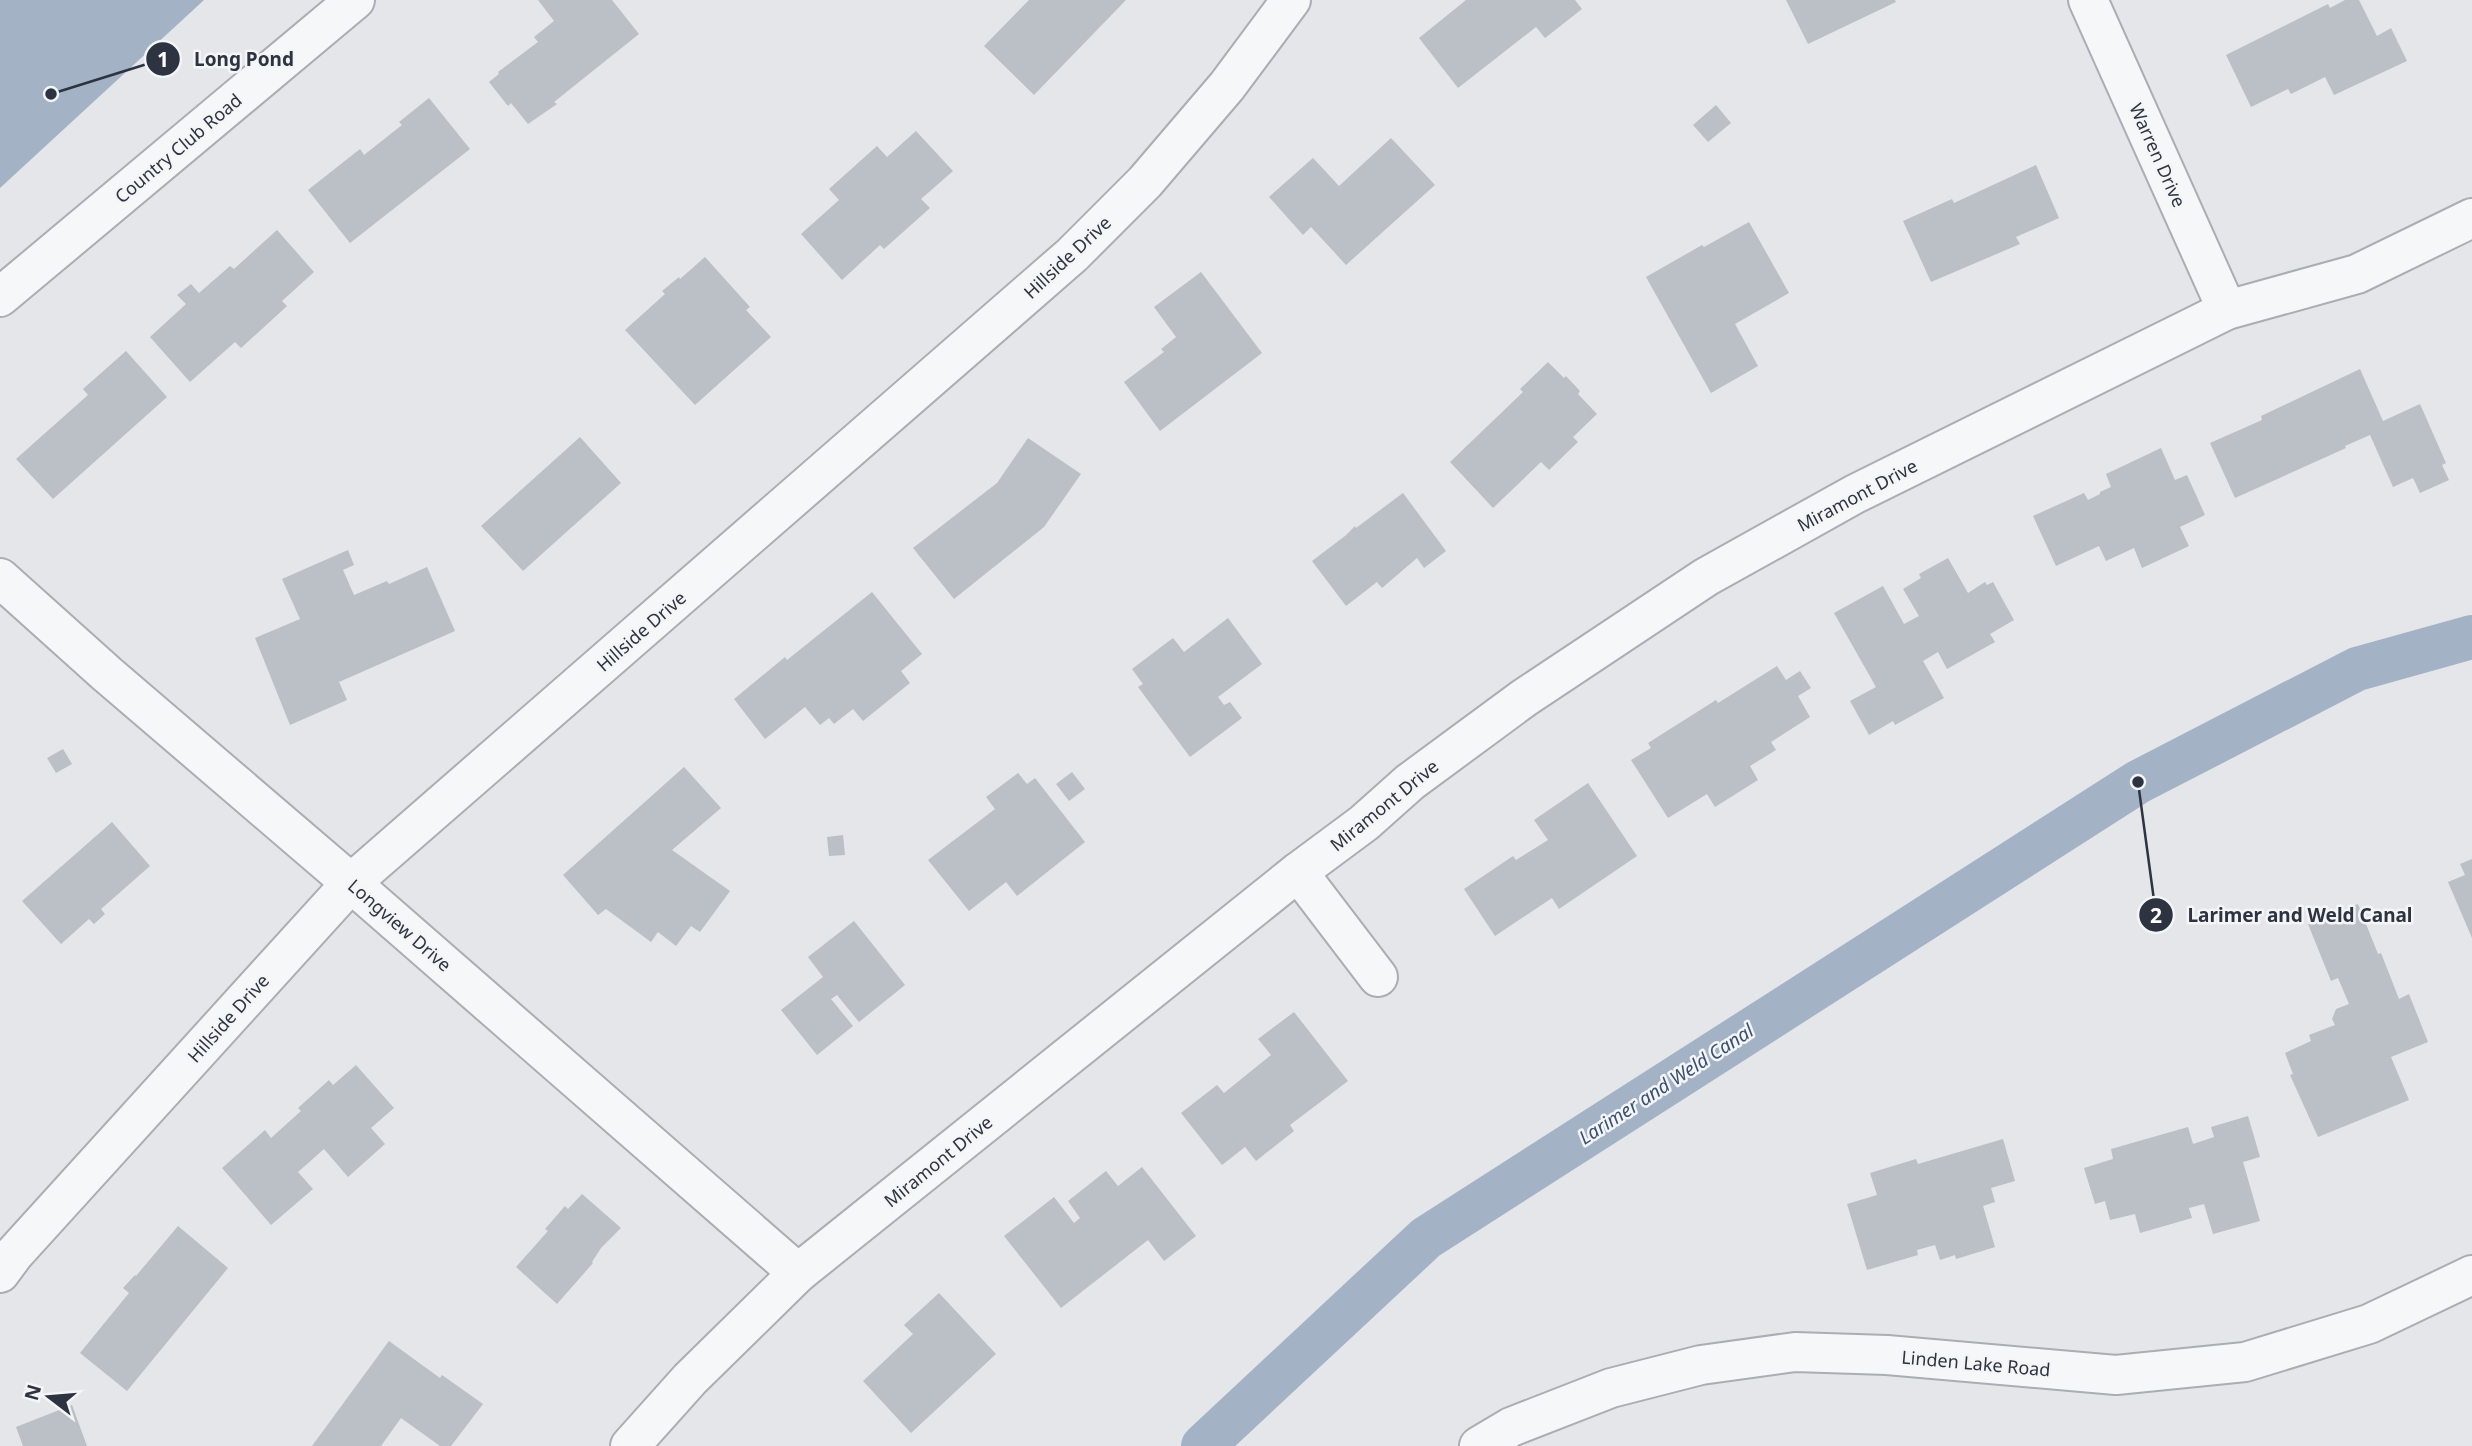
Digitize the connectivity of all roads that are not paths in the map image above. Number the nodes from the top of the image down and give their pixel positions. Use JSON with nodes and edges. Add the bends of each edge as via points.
{"nodes":[{"id":1,"x":355,"y":0,"type":"edge"},
{"id":2,"x":1291,"y":0,"type":"edge"},
{"id":3,"x":2088,"y":0,"type":"edge"},
{"id":4,"x":2472,"y":218,"type":"edge"},
{"id":5,"x":0,"y":297,"type":"edge"},
{"id":6,"x":2227,"y":310,"type":"junction"},
{"id":7,"x":0,"y":578,"type":"edge"},
{"id":8,"x":1298,"y":872,"type":"junction"},
{"id":9,"x":351,"y":883,"type":"junction"},
{"id":10,"x":1378,"y":976,"type":"dead end"},
{"id":11,"x":0,"y":1273,"type":"edge"},
{"id":12,"x":798,"y":1273,"type":"junction"},
{"id":13,"x":2472,"y":1275,"type":"edge"},
{"id":14,"x":630,"y":1446,"type":"edge"},
{"id":15,"x":1479,"y":1446,"type":"edge"}],
"edges":[{"from":1,"to":5,"type":"street","name":"Country Club Road"},
{"from":2,"to":9,"type":"street","name":"Hillside Drive","via":[[1227,86],[1145,182],[1072,255]]},
{"from":3,"to":6,"type":"street","name":"Warren Drive"},
{"from":4,"to":6,"type":"street","name":"Miramont Drive","via":[[2357,274]]},
{"from":6,"to":8,"type":"street","name":"Miramont Drive","via":[[1855,494],[1706,577],[1524,698]]},
{"from":7,"to":9,"type":"street","name":"Longview Drive"},
{"from":8,"to":10,"type":"street"},
{"from":8,"to":12,"type":"street","name":"Miramont Drive"},
{"from":9,"to":11,"type":"street","name":"Hillside Drive"},
{"from":9,"to":12,"type":"street","name":"Longview Drive"},
{"from":12,"to":14,"type":"street","name":"Miramont Drive","via":[[690,1379]]},
{"from":13,"to":15,"type":"street","name":"Linden Lake Road","via":[[2369,1324],[2245,1362],[2116,1376],[1887,1354],[1795,1352],[1702,1365],[1611,1388],[1511,1427]]}]}
